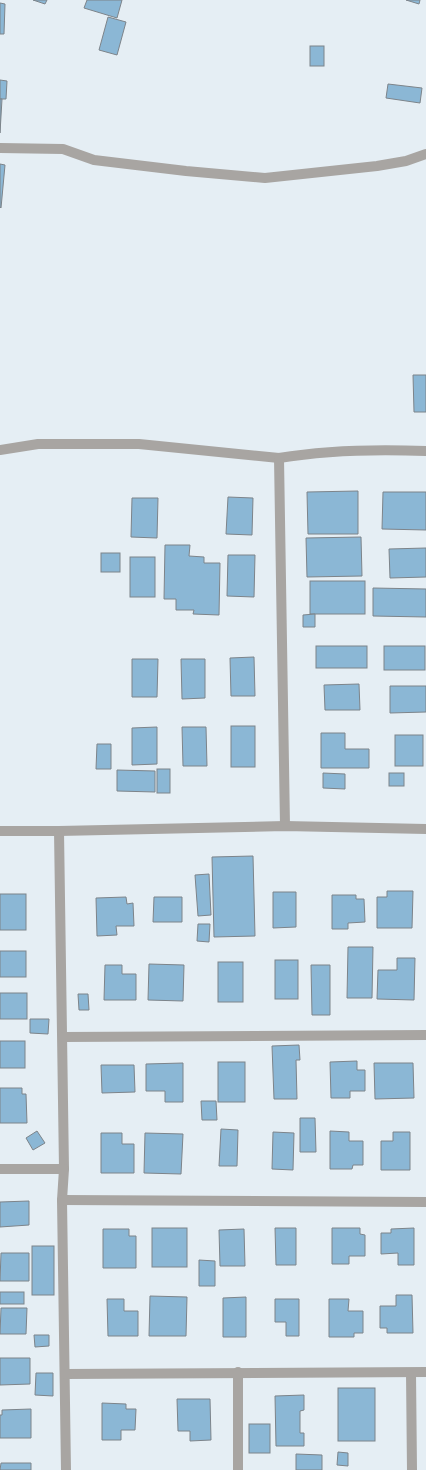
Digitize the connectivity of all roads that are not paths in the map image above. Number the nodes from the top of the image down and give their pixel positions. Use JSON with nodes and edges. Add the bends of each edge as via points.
{"nodes":[{"id":1,"x":0,"y":148,"type":"edge"},
{"id":2,"x":426,"y":154,"type":"edge"},
{"id":3,"x":0,"y":450,"type":"edge"},
{"id":4,"x":426,"y":451,"type":"edge"},
{"id":5,"x":278,"y":458,"type":"junction"},
{"id":6,"x":285,"y":826,"type":"junction"},
{"id":7,"x":426,"y":829,"type":"edge"},
{"id":8,"x":0,"y":831,"type":"edge"},
{"id":9,"x":59,"y":831,"type":"junction"},
{"id":10,"x":426,"y":1035,"type":"edge"},
{"id":11,"x":63,"y":1037,"type":"junction"},
{"id":12,"x":0,"y":1169,"type":"edge"},
{"id":13,"x":64,"y":1169,"type":"junction"},
{"id":14,"x":62,"y":1200,"type":"junction"},
{"id":15,"x":426,"y":1202,"type":"edge"},
{"id":16,"x":238,"y":1372,"type":"junction"},
{"id":17,"x":426,"y":1372,"type":"edge"},
{"id":18,"x":411,"y":1373,"type":"junction"},
{"id":19,"x":65,"y":1374,"type":"junction"},
{"id":20,"x":66,"y":1470,"type":"edge"},
{"id":21,"x":238,"y":1470,"type":"edge"},
{"id":22,"x":412,"y":1470,"type":"edge"}],
"edges":[{"from":1,"to":2,"type":"street","via":[[63,149],[94,160],[265,178],[406,161]]},
{"from":3,"to":5,"type":"street","via":[[38,444],[139,444]]},
{"from":4,"to":5,"type":"street","via":[[300,454]]},
{"from":5,"to":6,"type":"street"},
{"from":6,"to":7,"type":"street"},
{"from":6,"to":9,"type":"street"},
{"from":8,"to":9,"type":"street"},
{"from":9,"to":11,"type":"street"},
{"from":10,"to":11,"type":"street"},
{"from":11,"to":13,"type":"street"},
{"from":12,"to":13,"type":"street"},
{"from":13,"to":14,"type":"street"},
{"from":14,"to":15,"type":"street"},
{"from":14,"to":19,"type":"street"},
{"from":16,"to":18,"type":"street"},
{"from":16,"to":19,"type":"street"},
{"from":16,"to":21,"type":"street"},
{"from":17,"to":18,"type":"street"},
{"from":18,"to":22,"type":"street"},
{"from":19,"to":20,"type":"street"}]}
